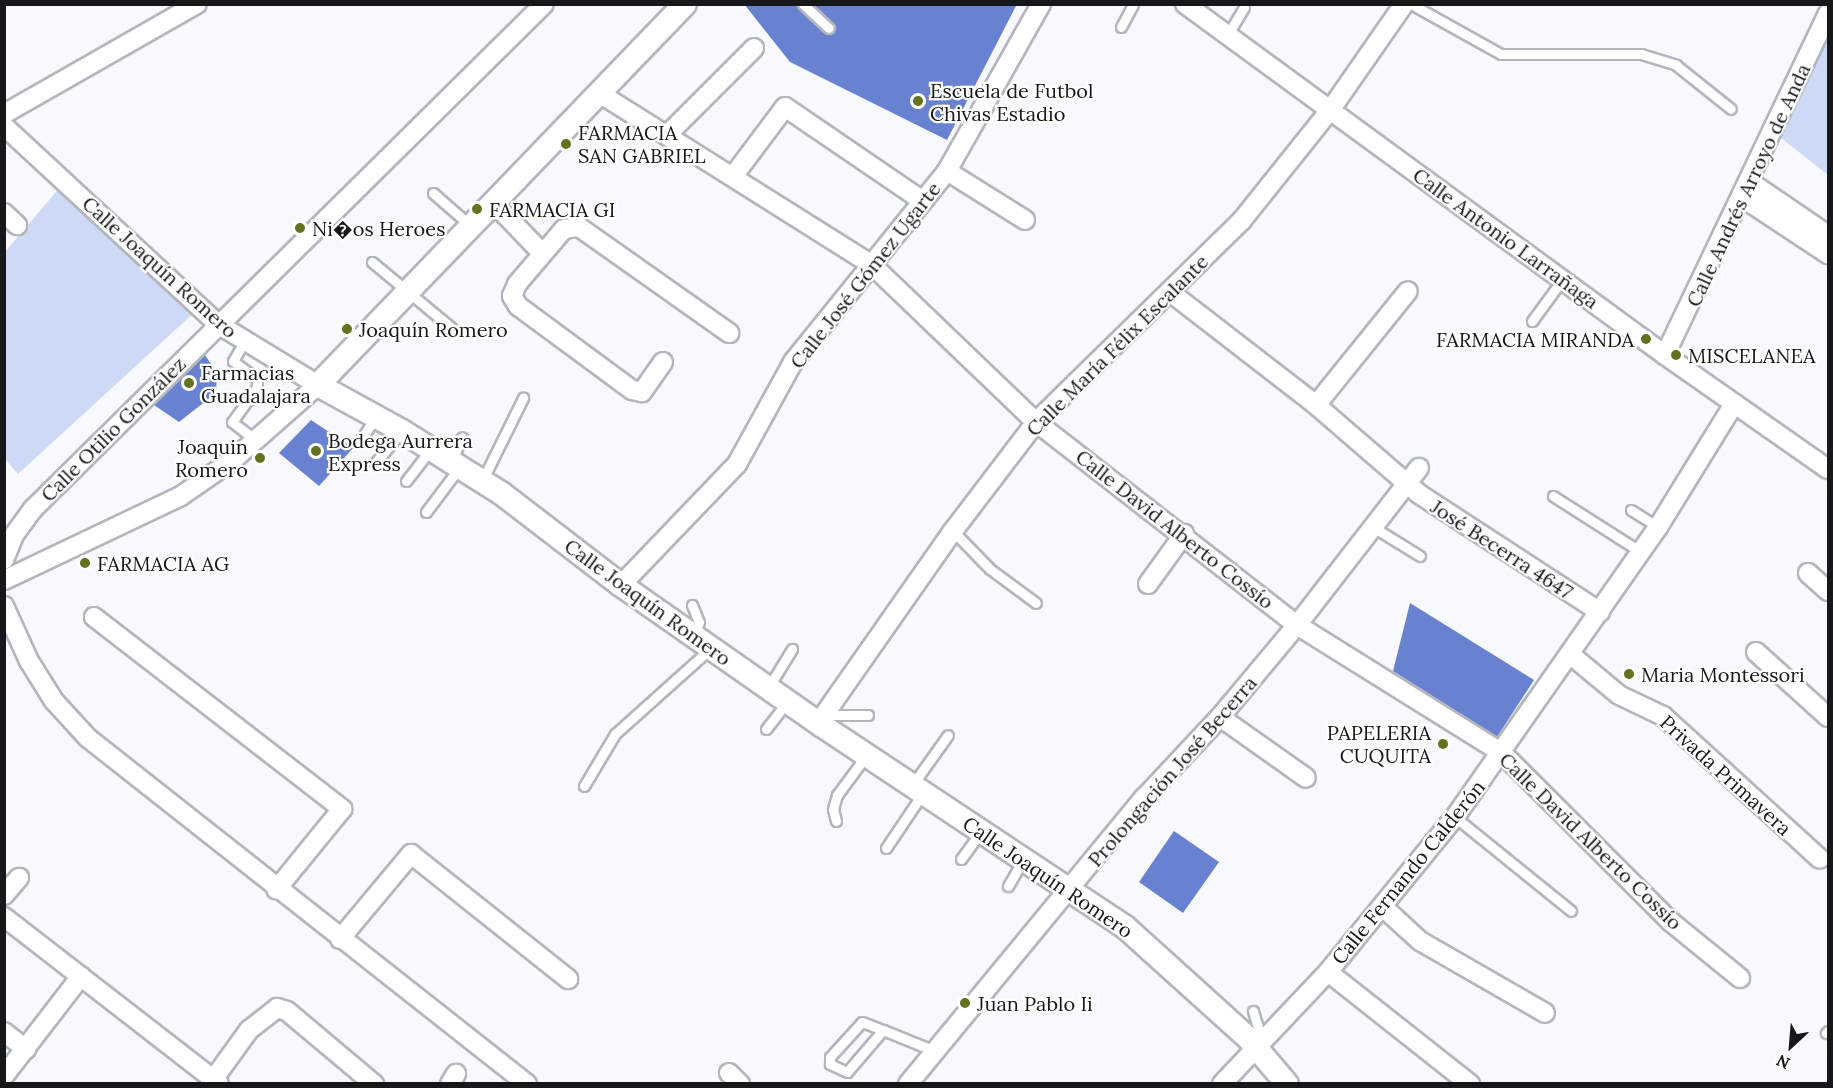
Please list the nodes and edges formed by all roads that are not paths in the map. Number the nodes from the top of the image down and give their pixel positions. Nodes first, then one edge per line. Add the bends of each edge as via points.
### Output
1 (197, 4) edge
2 (544, 4) edge
3 (685, 4) edge
4 (803, 4) edge
5 (1041, 4) edge
6 (1133, 4) edge
7 (1185, 4) edge
8 (1404, 4) edge
9 (1411, 4) edge
10 (1244, 7) dead end
11 (1828, 14) edge
12 (1121, 27) dead end
13 (829, 28) dead end
14 (1228, 34) junction
15 (754, 48) dead end
16 (599, 93) junction
17 (1331, 109) junction
18 (1731, 109) dead end
19 (4, 114) edge
20 (4, 126) edge
21 (667, 135) junction
22 (947, 171) junction
23 (734, 175) junction
24 (1746, 190) junction
25 (434, 193) dead end
26 (923, 201) junction
27 (494, 203) junction
28 (1024, 220) dead end
29 (471, 226) junction
30 (1828, 236) edge
31 (542, 253) junction
32 (1828, 254) edge
33 (372, 262) dead end
34 (872, 265) junction
35 (1562, 280) junction
36 (1408, 291) dead end
37 (1170, 292) junction
38 (407, 293) junction
39 (1533, 321) dead end
40 (218, 324) junction
41 (453, 329) dead end
42 (729, 333) dead end
43 (244, 342) junction
44 (1665, 355) junction
45 (663, 362) dead end
46 (318, 385) junction
47 (524, 398) dead end
48 (1734, 404) junction
49 (1316, 405) junction
50 (376, 416) junction
51 (1036, 422) junction
52 (402, 431) junction
53 (462, 437) dead end
54 (256, 440) junction
55 (360, 441) dead end
56 (431, 448) junction
57 (375, 463) dead end
58 (455, 464) junction
59 (1828, 469) edge
60 (1414, 475) junction
61 (406, 481) dead end
62 (482, 481) junction
63 (1553, 496) dead end
64 (1631, 510) dead end
65 (426, 512) dead end
66 (1658, 526) junction
67 (1373, 527) junction
68 (953, 531) junction
69 (1184, 534) junction
70 (1641, 552) junction
71 (1420, 556) dead end
72 (4, 560) edge
73 (1808, 573) dead end
74 (4, 580) edge
75 (1148, 584) dead end
76 (621, 585) junction
77 (1828, 591) edge
78 (1036, 603) dead end
79 (692, 605) dead end
80 (6, 611) edge
81 (1600, 612) junction
82 (94, 617) dead end
83 (1298, 625) junction
84 (703, 642) junction
85 (792, 649) dead end
86 (1756, 652) dead end
87 (1571, 655) junction
88 (768, 688) junction
89 (788, 701) junction
90 (868, 715) dead end
91 (1220, 717) junction
92 (1828, 717) edge
93 (823, 720) junction
94 (766, 729) dead end
95 (948, 735) dead end
96 (1502, 753) junction
97 (867, 755) junction
98 (1306, 778) dead end
99 (584, 786) dead end
100 (918, 789) junction
101 (1455, 817) junction
102 (836, 821) dead end
103 (981, 831) junction
104 (886, 848) dead end
105 (961, 859) dead end
106 (1024, 859) junction
107 (1820, 859) dead end
108 (19, 878) dead end
109 (1008, 886) dead end
110 (1070, 888) junction
111 (276, 890) junction
112 (4, 896) edge
113 (1384, 908) junction
114 (1570, 911) dead end
115 (4, 917) edge
116 (340, 939) junction
117 (1328, 972) junction
118 (81, 976) junction
119 (1740, 978) dead end
120 (568, 979) dead end
121 (1253, 1011) dead end
122 (1545, 1013) dead end
123 (883, 1030) junction
124 (4, 1032) edge
125 (1260, 1044) junction
126 (26, 1048) junction
127 (935, 1051) junction
128 (4, 1076) edge
129 (214, 1082) edge
130 (374, 1083) edge
131 (527, 1083) edge
132 (908, 1083) edge
133 (1222, 1083) edge
134 (1287, 1083) edge
135 (1470, 1083) edge

1 - 19 street
2 - 40 street, Calle Otilio González
3 - 16 street
4 - 13 lane
5 - 22 street, Calle José Gómez Ugarte
6 - 12 lane
7 - 14 street, Calle Antonio Larrañaga
8 - 17 street, Calle María Félix Escalante
9 - 18 lane via 1502,54 1641,54 1676,65
10 - 14 lane
11 - 24 street, Calle Andrés Arroyo de Anda
14 - 17 street, Calle Antonio Larrañaga
15 - 21 street
16 - 21 street, Calle David Alberto Cossío
16 - 27 street
17 - 35 street, Calle Antonio Larrañaga
17 - 37 street, Calle María Félix Escalante via 1242,220
20 - 40 street, Calle Joaquín Romero
21 - 23 street, Calle David Alberto Cossío
22 - 26 street, Calle José Gómez Ugarte
22 - 28 street
23 - 26 street via 784,107
23 - 34 street, Calle David Alberto Cossío
24 - 30 street
24 - 32 street
24 - 44 street, Calle Andrés Arroyo de Anda
25 - 29 lane
26 - 34 street, Calle José Gómez Ugarte
27 - 29 street
27 - 31 street
29 - 38 street
31 - 42 street via 564,229 579,226
31 - 45 street via 517,284 512,296 518,306 632,390 642,392
33 - 38 lane
34 - 51 street, Calle David Alberto Cossío
34 - 76 street, Calle José Gómez Ugarte via 793,362 737,464
35 - 39 lane
35 - 44 street, Calle Antonio Larrañaga
36 - 49 street
37 - 49 street, José Becerra 4647
37 - 51 street, Calle María Félix Escalante
38 - 41 lane
38 - 46 street
40 - 43 street, Calle Joaquín Romero
40 - 72 street, Calle Otilio González via 33,509
43 - 46 street, Calle Joaquín Romero
43 - 54 lane via 233,361 257,379 257,387 232,422
44 - 48 street, Calle Antonio Larrañaga
46 - 50 street, Calle Joaquín Romero
46 - 54 street
47 - 62 lane
48 - 59 street, Calle Antonio Larrañaga
48 - 66 street, Calle Fernando Calderón
49 - 60 street, José Becerra 4647
50 - 52 street, Calle Joaquín Romero
50 - 55 lane
51 - 68 street, Calle María Félix Escalante
51 - 69 street, Calle David Alberto Cossío
52 - 56 street, Calle Joaquín Romero
52 - 57 lane
53 - 58 lane
54 - 74 street via 181,496
56 - 58 street, Calle Joaquín Romero
56 - 61 lane
58 - 62 street, Calle Joaquín Romero
58 - 65 lane
60 - 67 street, Prolongación José Becerra
60 - 81 street, José Becerra 4647 via 1419,494
62 - 76 street, Calle Joaquín Romero
63 - 70 lane
64 - 66 lane
66 - 70 street, Calle Fernando Calderón
67 - 71 lane
67 - 83 street, Prolongación José Becerra
68 - 78 lane via 990,569
68 - 93 street, Calle María Félix Escalante
69 - 75 street
69 - 83 street, Calle David Alberto Cossío
70 - 81 street, Calle Fernando Calderón
73 - 77 street
76 - 84 street, Calle Joaquín Romero
79 - 84 lane
80 - 111 street via 29,661 54,701 88,738
81 - 87 street, Calle Fernando Calderón
82 - 111 street via 342,809
83 - 91 street, Prolongación José Becerra
83 - 96 street, Calle David Alberto Cossío
84 - 88 street, Calle Joaquín Romero
84 - 99 lane via 615,734
85 - 88 lane
86 - 92 street
87 - 96 street, Calle Fernando Calderón
87 - 107 street, Privada Primavera via 1619,695 1663,717
88 - 89 street, Calle Joaquín Romero
89 - 93 street, Calle Joaquín Romero
89 - 94 lane
90 - 93 lane
91 - 98 street
91 - 110 street, Prolongación José Becerra via 1144,798
93 - 97 street, Calle Joaquín Romero
95 - 100 lane
96 - 101 street, Calle Fernando Calderón
96 - 119 street, Calle David Alberto Cossío via 1671,922
97 - 100 street, Calle Joaquín Romero
97 - 102 lane via 833,804
100 - 103 street, Calle Joaquín Romero
100 - 104 lane
101 - 113 street, Calle Fernando Calderón
101 - 114 lane
103 - 105 lane
103 - 106 street, Calle Joaquín Romero
106 - 109 lane
106 - 110 street, Calle Joaquín Romero
108 - 112 street
110 - 125 street, Calle Joaquín Romero via 1124,926
110 - 127 street, Prolongación José Becerra
111 - 116 street
113 - 117 street, Calle Fernando Calderón
113 - 122 street via 1420,941
115 - 118 street
116 - 120 street via 411,854
116 - 131 street
117 - 125 street, Calle Fernando Calderón
117 - 135 street
118 - 126 street
118 - 129 street
121 - 125 lane
123 - 123 lane via 846,1072 830,1064 830,1057 857,1023
123 - 127 lane
124 - 126 street
125 - 133 street, Calle Fernando Calderón
125 - 134 street, Calle Joaquín Romero
126 - 128 street
127 - 132 street, Prolongación José Becerra
129 - 130 street via 249,1030 277,1008 287,1011

